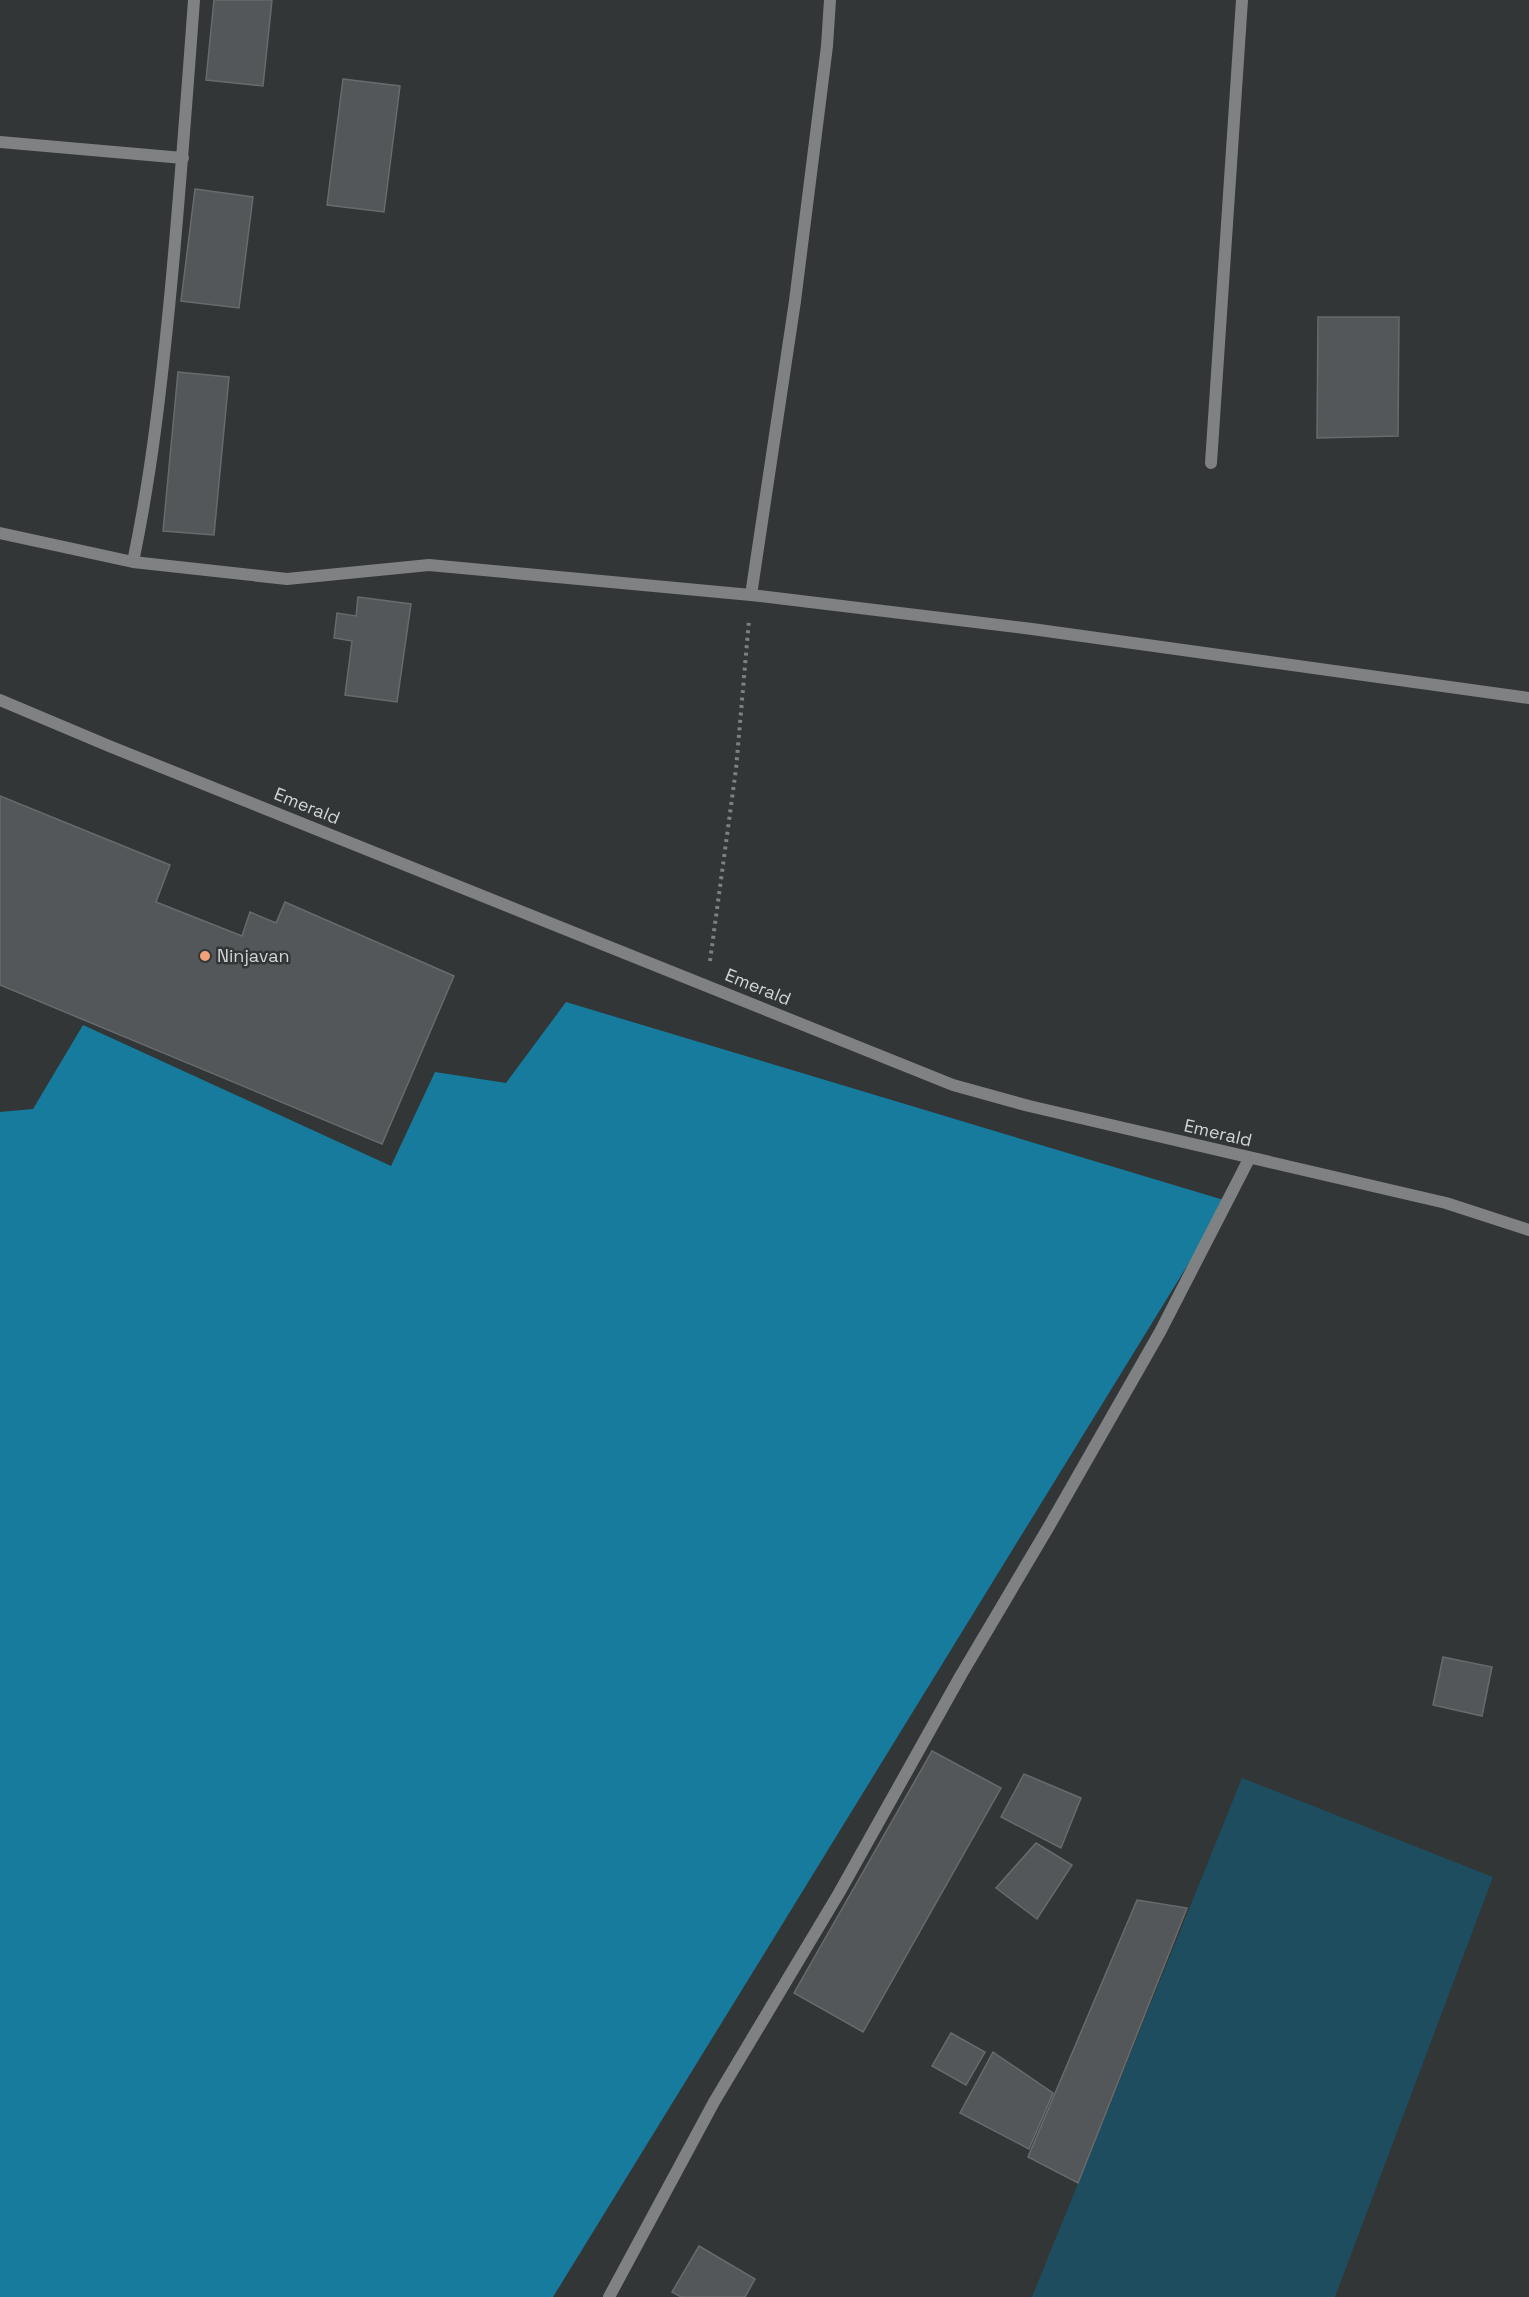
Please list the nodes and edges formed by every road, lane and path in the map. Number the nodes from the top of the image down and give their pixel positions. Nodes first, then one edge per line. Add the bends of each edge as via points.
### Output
1 (194, 0) edge
2 (830, 0) edge
3 (1242, 0) edge
4 (0, 142) edge
5 (183, 159) junction
6 (1211, 463) dead end
7 (0, 533) edge
8 (133, 562) junction
9 (751, 595) junction
10 (1529, 698) edge
11 (0, 700) edge
12 (707, 986) junction
13 (1249, 1159) junction
14 (1529, 1230) edge
15 (609, 2297) edge

1 - 5 street
2 - 9 street via 828,46 795,301
3 - 6 street
4 - 5 street
5 - 8 street via 160,403 148,494
7 - 8 street
8 - 9 street via 287,579 429,565
9 - 10 street via 1032,629
9 - 12 path via 736,769
11 - 12 street, Emerald
12 - 13 street, Emerald via 953,1085
13 - 14 street, Emerald via 1446,1203
13 - 15 street via 1160,1332 839,1893 714,2102

